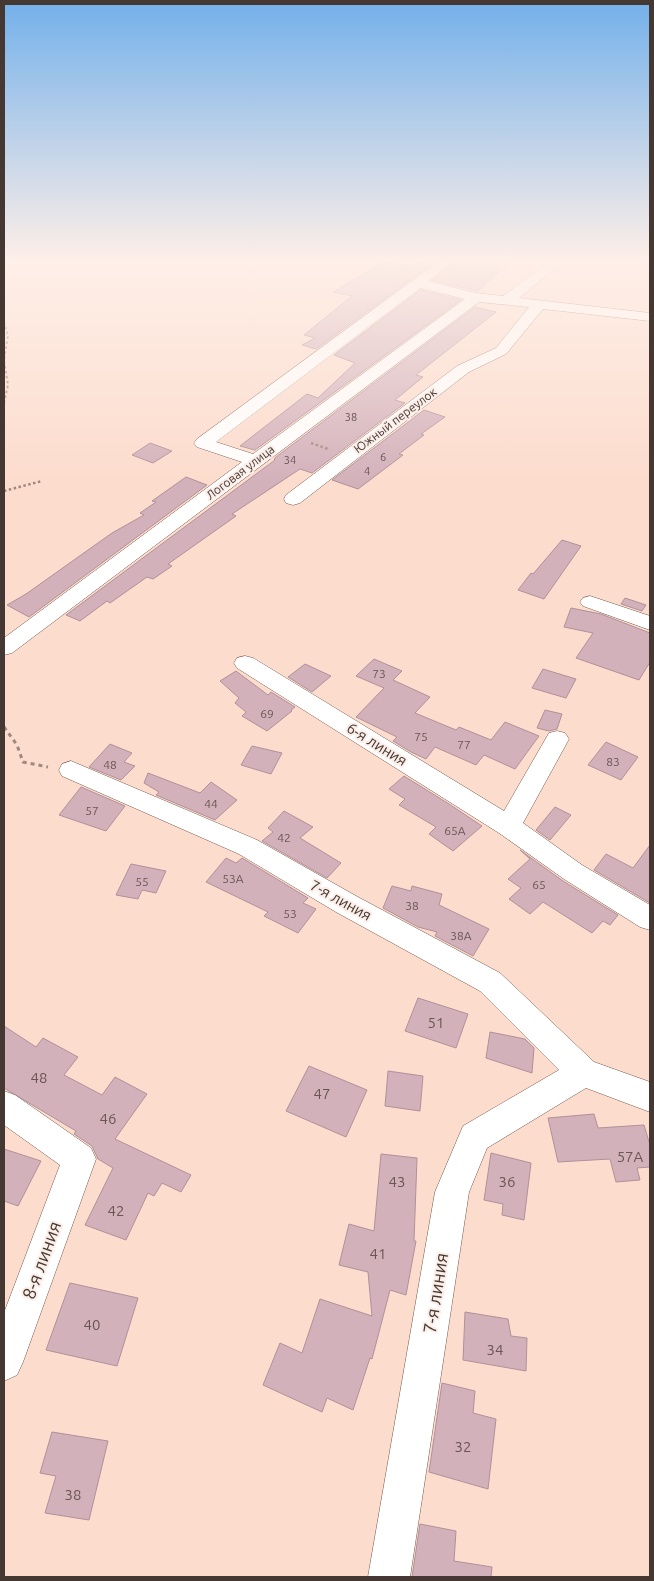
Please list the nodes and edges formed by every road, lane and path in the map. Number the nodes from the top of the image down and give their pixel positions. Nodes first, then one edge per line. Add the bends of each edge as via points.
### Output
1 (8, 335) edge
2 (348, 335) edge
3 (425, 335) edge
4 (514, 335) edge
5 (4, 403) edge
6 (288, 436) junction
7 (350, 456) junction
8 (255, 461) junction
9 (42, 482) dead end
10 (4, 491) edge
11 (293, 499) dead end
12 (590, 602) dead end
13 (650, 623) edge
14 (4, 648) edge
15 (245, 663) dead end
16 (4, 727) edge
17 (557, 739) dead end
18 (71, 770) joint
19 (508, 826) junction
20 (650, 919) edge
21 (583, 1073) junction
22 (650, 1097) edge
23 (4, 1106) edge
24 (4, 1362) edge
25 (389, 1577) edge

1 - 5 path via 4,360 8,385
2 - 8 street via 203,443
3 - 6 street, Логовая улица
4 - 7 street, Южный переулок via 502,350 463,369
6 - 7 path
6 - 8 street, Логовая улица
7 - 11 street, Южный переулок
8 - 14 street, Логовая улица
9 - 10 path
12 - 13 street
15 - 19 street, 6-я линия
16 - 18 path via 17,745 23,762
17 - 19 street
18 - 21 street, 7-я линия via 248,847 490,982
19 - 20 street, 6-я линия via 573,872
21 - 22 street, 7-я линия
21 - 25 street, 7-я линия via 475,1137 452,1192
23 - 24 street, 8-я линия via 79,1159

